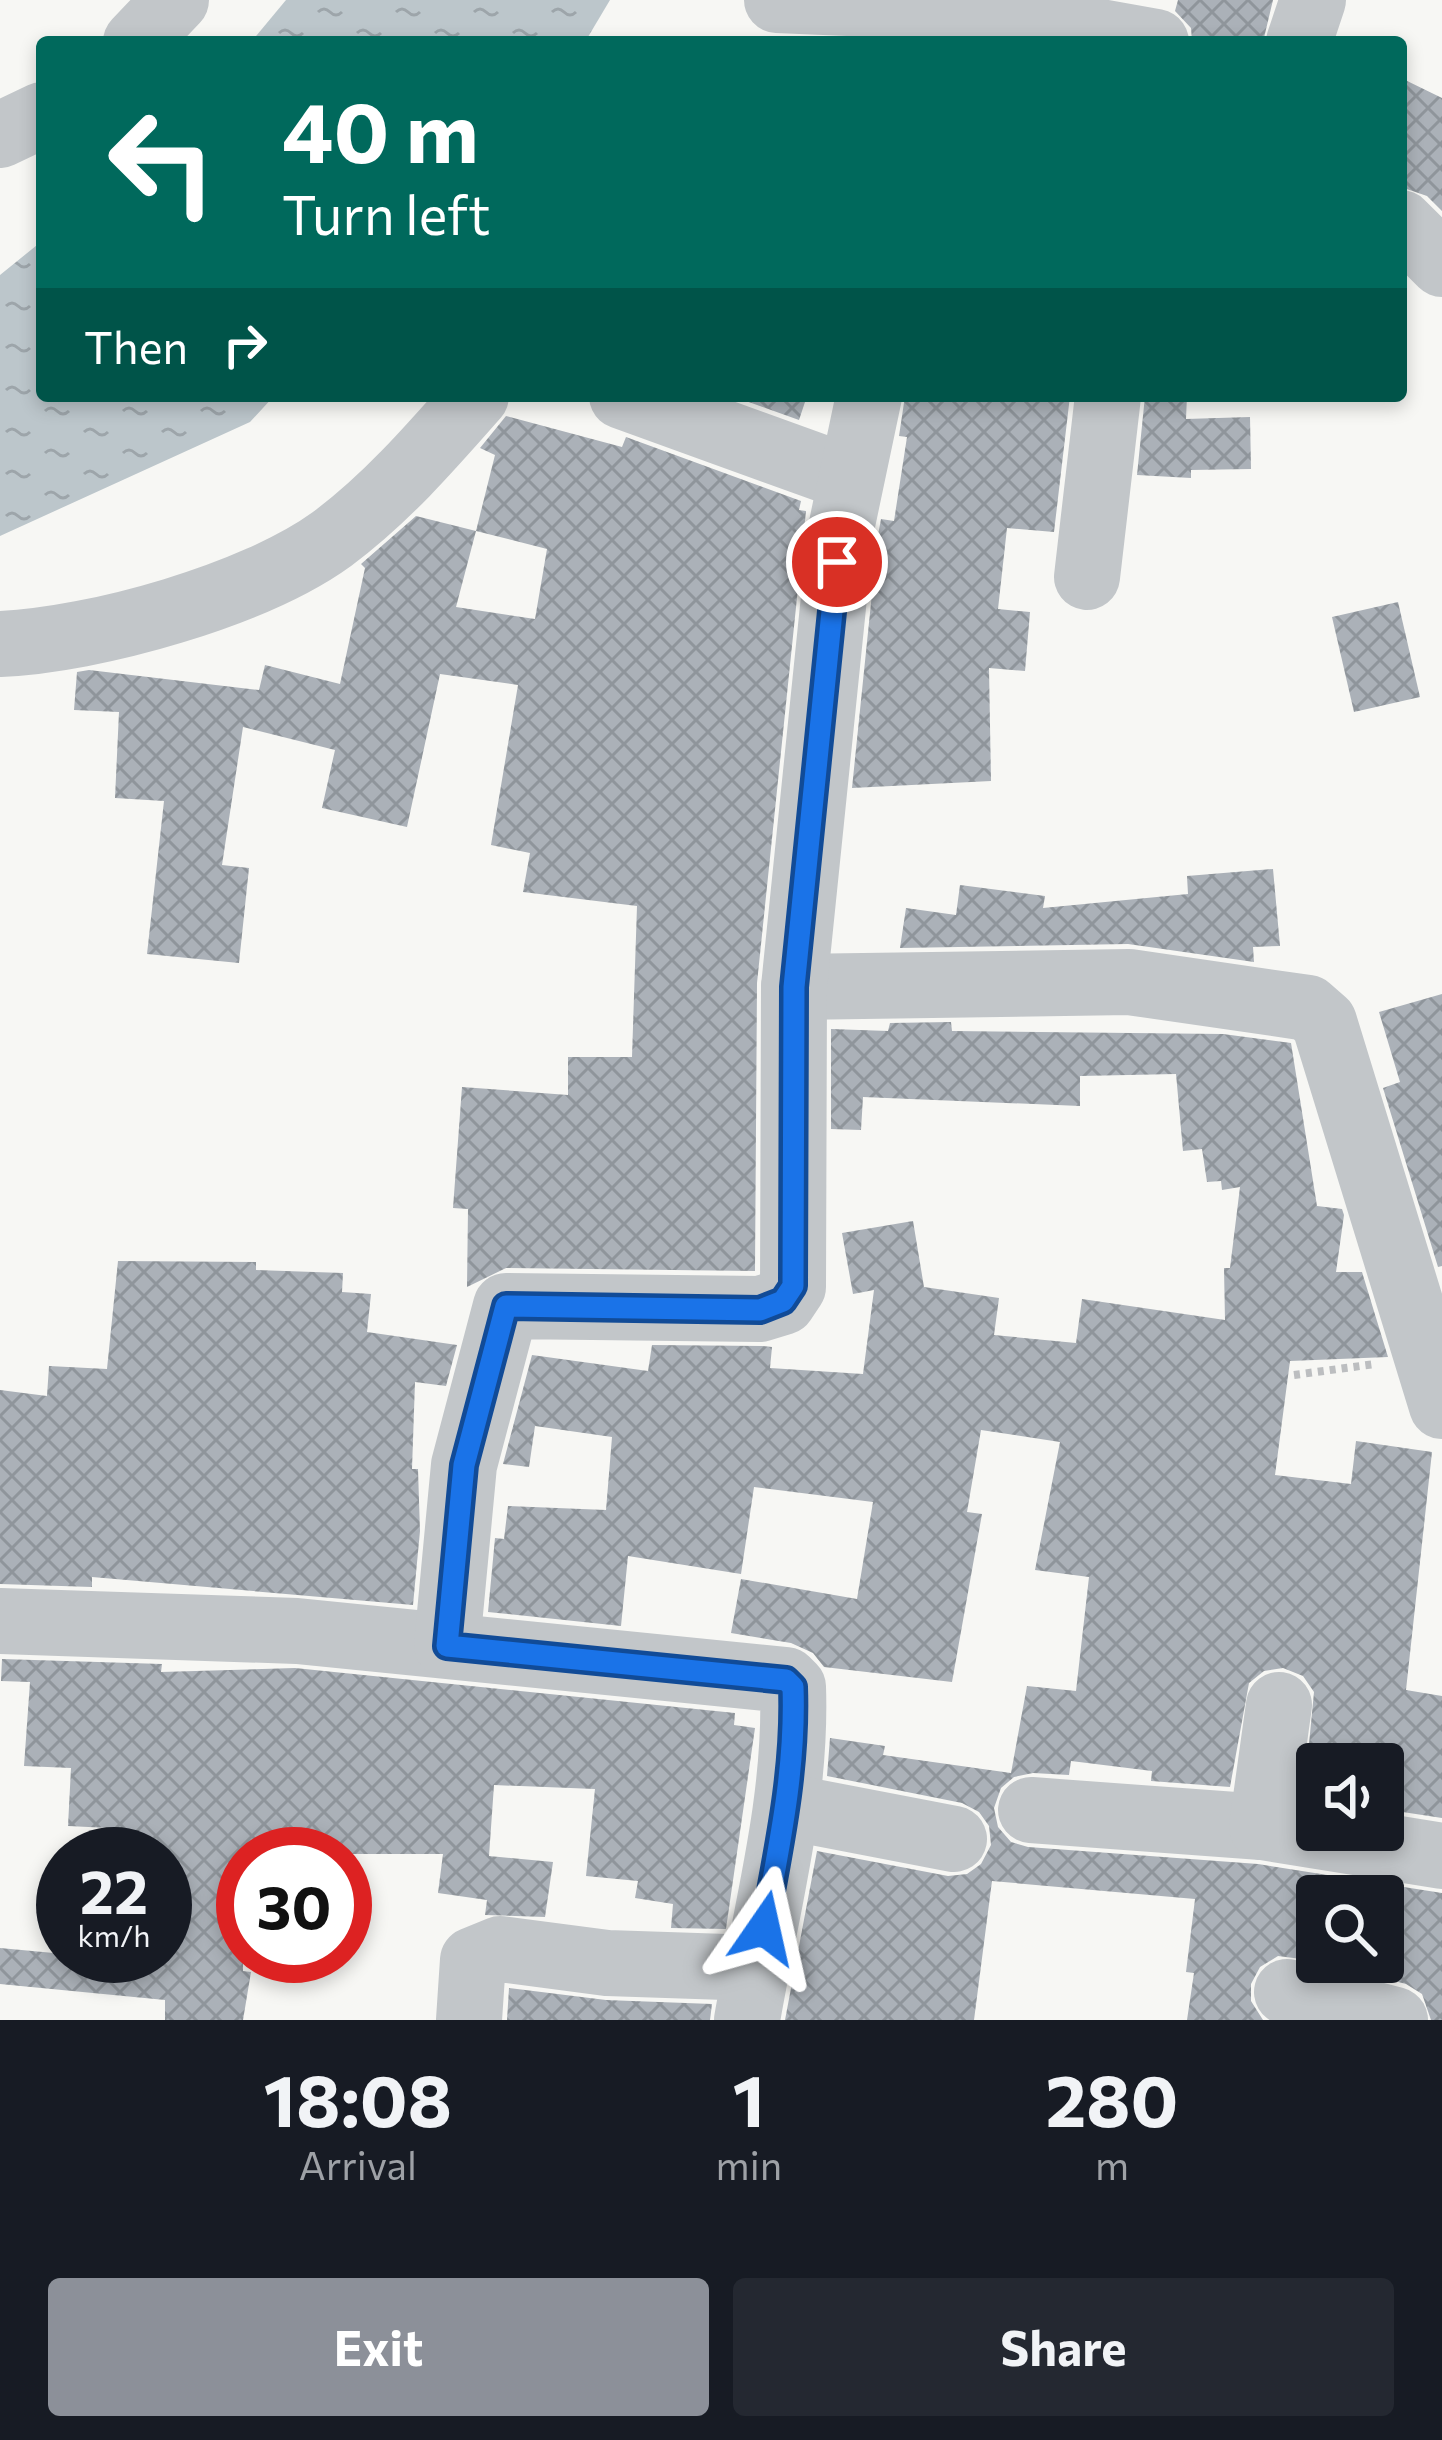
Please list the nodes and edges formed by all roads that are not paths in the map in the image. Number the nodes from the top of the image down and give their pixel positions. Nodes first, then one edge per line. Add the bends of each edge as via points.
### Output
1 (176, 0) edge
2 (775, 0) edge
3 (1312, 0) edge
4 (142, 36) edge
5 (750, 36) edge
6 (1122, 36) edge
7 (1301, 36) edge
8 (36, 118) edge
9 (0, 134) edge
10 (1407, 229) edge
11 (1442, 264) edge
12 (470, 402) edge
13 (639, 402) edge
14 (868, 402) edge
15 (1107, 402) edge
16 (849, 478) junction
17 (1087, 577) dead end
18 (0, 644) edge
19 (794, 987) junction
20 (1442, 1406) edge
21 (0, 1622) edge
22 (447, 1646) junction
23 (1279, 1706) dead end
24 (788, 1807) junction
25 (1030, 1810) dead end
26 (1262, 1827) junction
27 (955, 1839) dead end
28 (1442, 1856) edge
29 (1286, 1992) dead end
30 (751, 1994) edge
31 (469, 2020) edge
32 (1395, 2020) edge

1 - 4 street
2 - 5 street
2 - 6 street via 966,8
3 - 7 street
8 - 9 street
10 - 11 street
12 - 18 street via 392,487 292,563 153,617
13 - 16 street
14 - 16 street
15 - 17 street
16 - 19 street
19 - 20 street via 1129,982 1308,1008 1324,1022
19 - 22 street via 789,1295 760,1310 506,1306 464,1465
21 - 22 street via 297,1631
22 - 24 street via 786,1680 794,1724
23 - 26 street
24 - 27 street
24 - 30 street
25 - 26 street
26 - 28 street
29 - 32 street
30 - 31 street via 500,1948 473,1960

